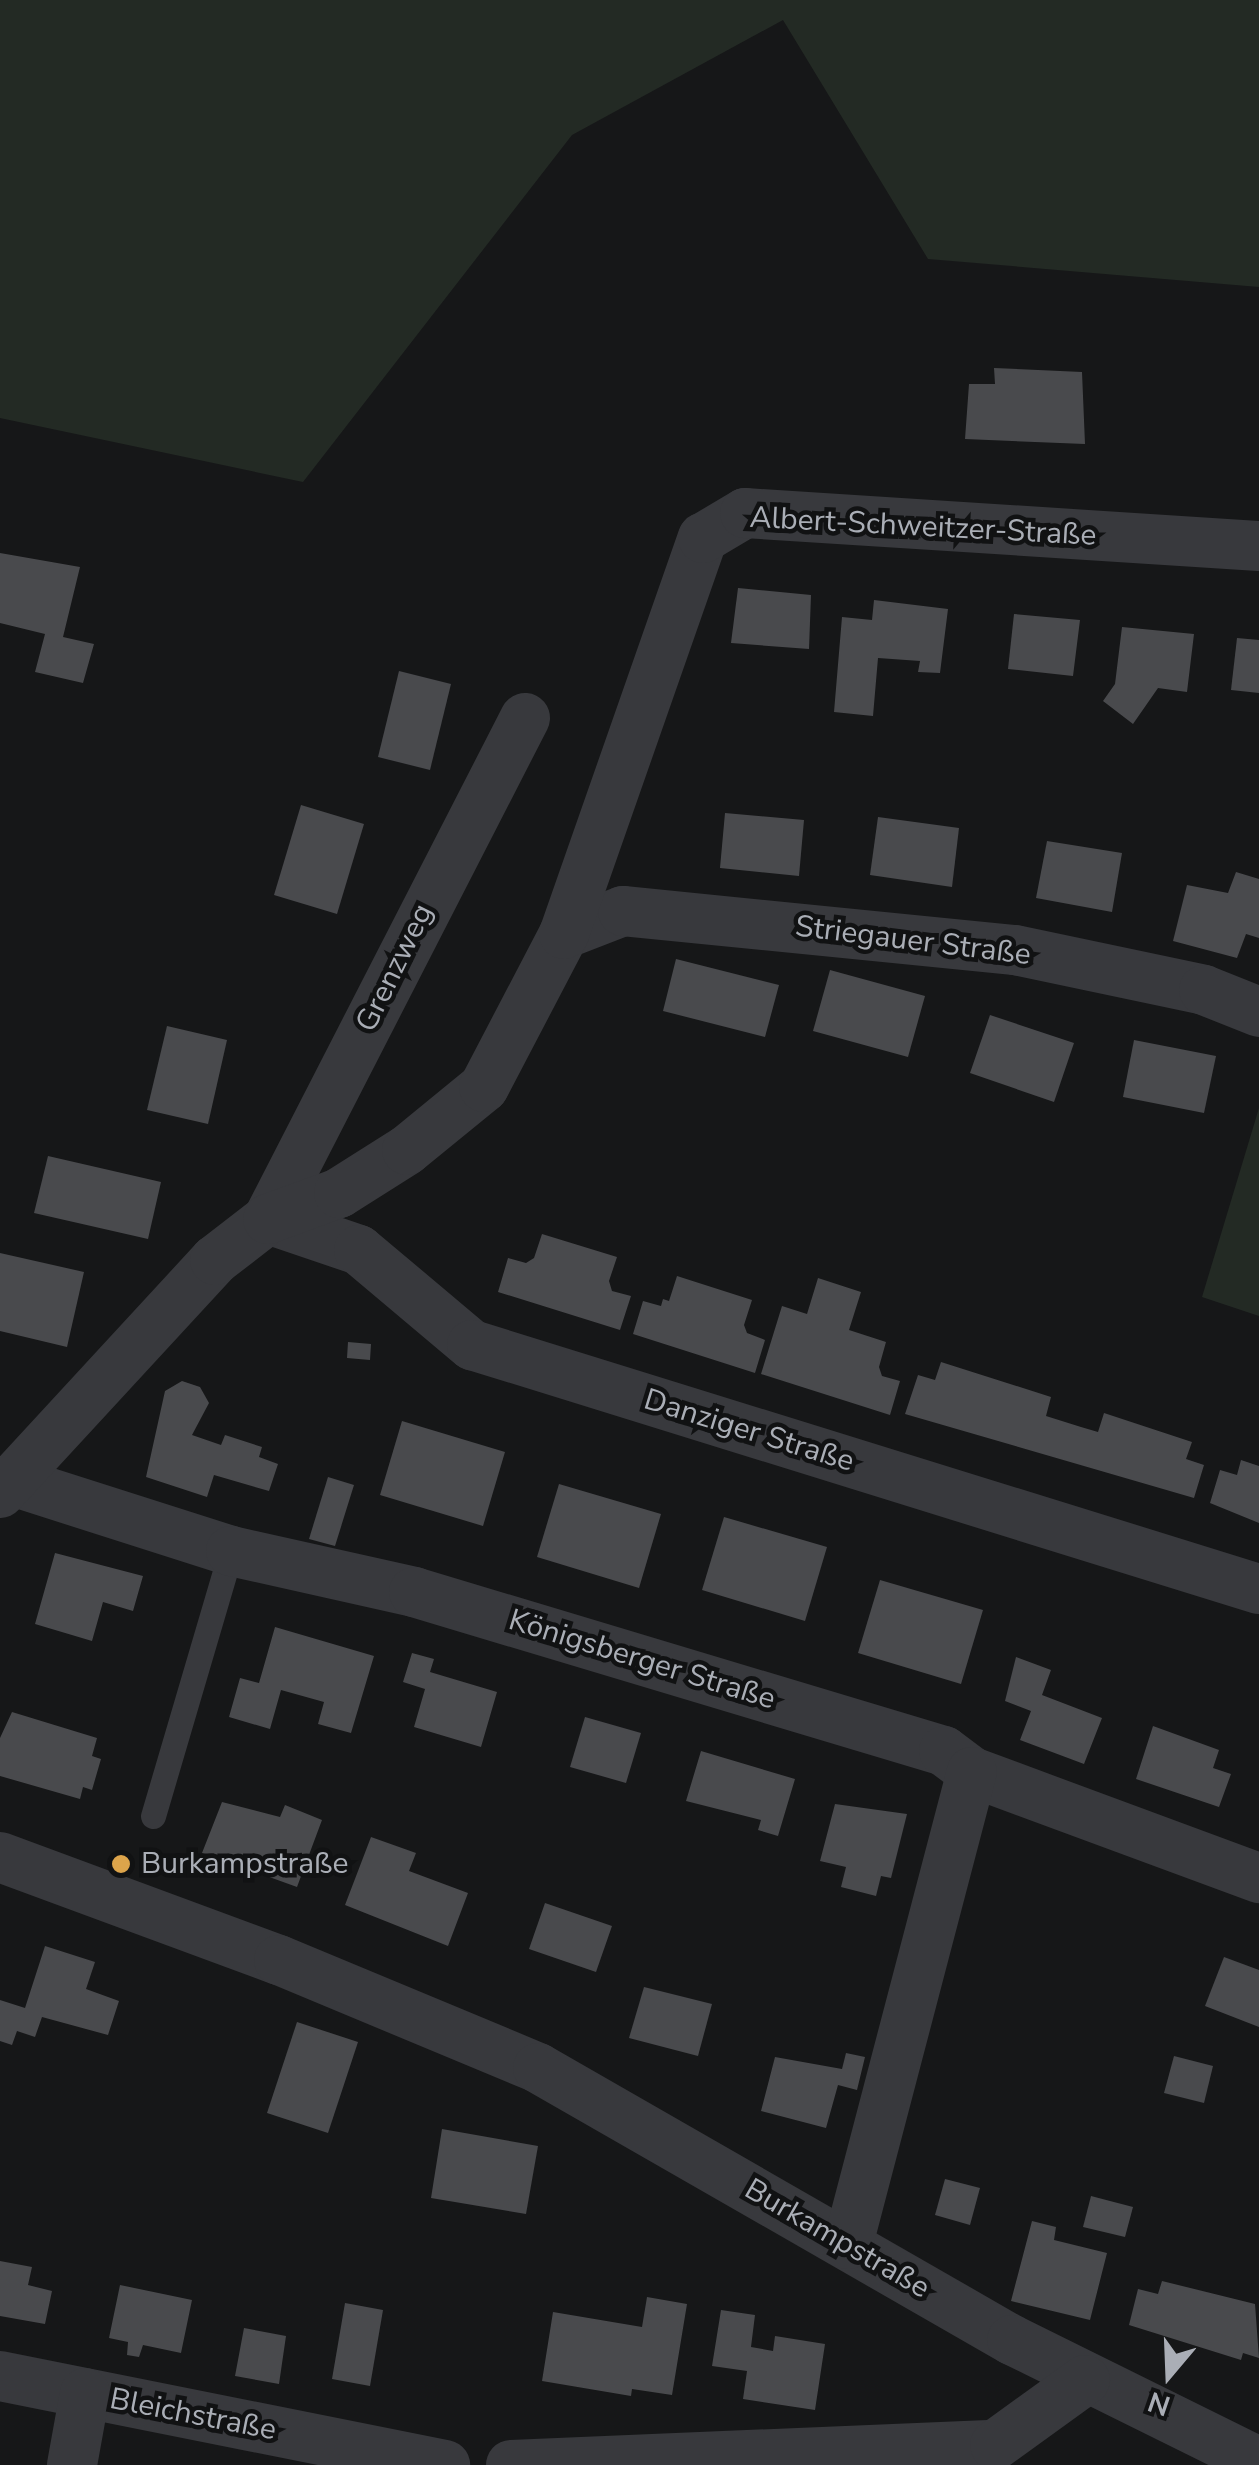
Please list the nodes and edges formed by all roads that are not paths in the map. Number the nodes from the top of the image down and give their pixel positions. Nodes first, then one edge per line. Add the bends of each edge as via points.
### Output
1 (1259, 546) edge
2 (525, 718) dead end
3 (588, 869) joint
4 (564, 934) junction
5 (1259, 1012) edge
6 (268, 1219) junction
7 (6, 1487) edge
8 (231, 1551) junction
9 (1259, 1590) edge
10 (972, 1772) junction
11 (153, 1816) dead end
12 (0, 1857) edge
13 (1259, 1878) edge
14 (848, 2244) junction
15 (0, 2376) edge
16 (1085, 2380) junction
17 (85, 2393) junction
18 (1259, 2462) edge
19 (72, 2465) edge
20 (445, 2465) edge
21 (511, 2465) edge

1 - 3 street, Albert-Schweitzer-Straße via 745,512 703,538
2 - 6 street, Grenzweg
3 - 4 street, Grenzweg
4 - 5 street, Striegauer Straße via 623,911 1015,950 1204,990
4 - 6 street, Grenzweg via 484,1086 407,1150 339,1193
6 - 7 street, Grenzweg via 216,1260
6 - 9 street, Danziger Straße via 359,1250 472,1344
7 - 8 street, Königsberger Straße
8 - 10 street, Königsberger Straße via 414,1592 944,1750
8 - 11 lane
10 - 13 street, Königsberger Straße
10 - 14 street
12 - 14 street, Burkampstraße via 279,1960 538,2068
14 - 16 street, Burkampstraße
15 - 17 street, Bleichstraße
16 - 18 street, Burkampstraße
16 - 21 street via 995,2445
17 - 19 street
17 - 20 street, Bleichstraße

